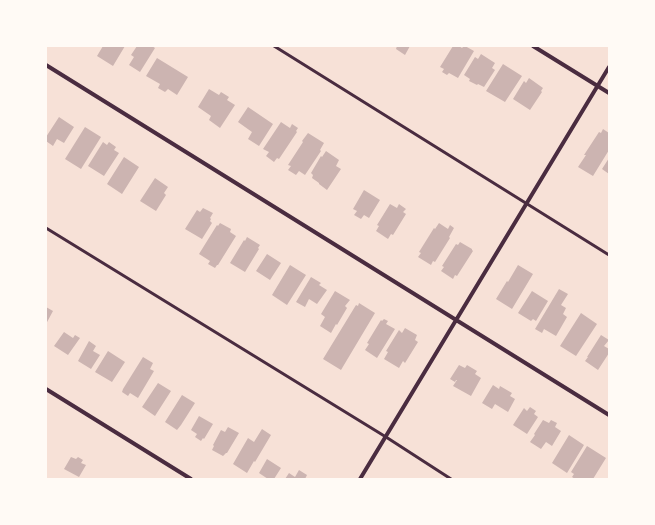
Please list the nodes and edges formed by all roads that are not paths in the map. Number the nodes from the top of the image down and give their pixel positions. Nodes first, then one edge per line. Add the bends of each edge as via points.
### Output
1 (274, 46) edge
2 (533, 46) edge
3 (46, 65) edge
4 (609, 67) edge
5 (597, 86) junction
6 (609, 93) edge
7 (526, 204) junction
8 (46, 228) edge
9 (609, 255) edge
10 (456, 321) junction
11 (46, 389) edge
12 (609, 415) edge
13 (386, 437) junction
14 (191, 479) edge
15 (360, 479) edge
16 (452, 479) edge

1 - 7 lane
2 - 5 street
3 - 10 street
4 - 5 street
5 - 6 street
5 - 7 street
7 - 9 lane
7 - 10 street
8 - 13 lane
10 - 12 street
10 - 13 street
11 - 14 street
13 - 15 street
13 - 16 lane

